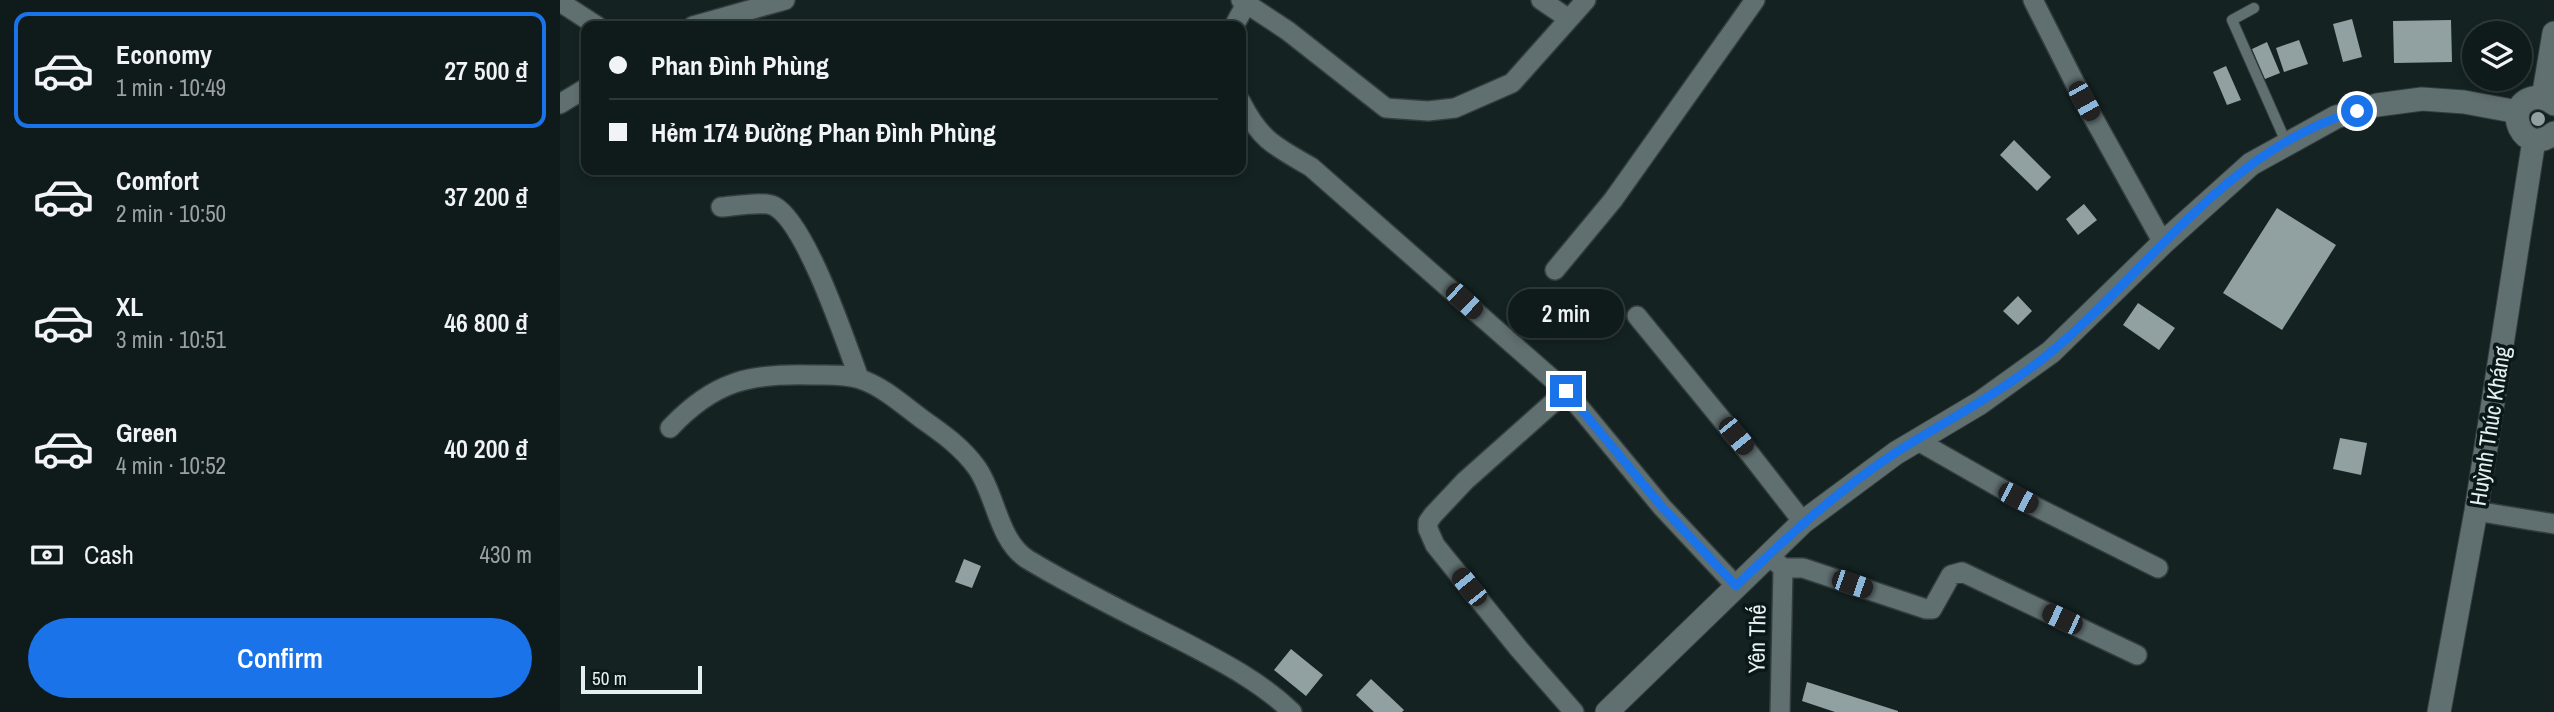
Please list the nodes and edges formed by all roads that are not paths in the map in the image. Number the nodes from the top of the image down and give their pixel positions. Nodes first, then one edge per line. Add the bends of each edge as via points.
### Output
1 (785, 0) edge
2 (1541, 0) edge
3 (1586, 0) edge
4 (1755, 0) edge
5 (2033, 0) edge
6 (1244, 1) edge
7 (560, 2) edge
8 (2253, 8) dead end
9 (1569, 19) junction
10 (589, 21) edge
11 (711, 21) edge
12 (1236, 21) edge
13 (2554, 33) edge
14 (581, 91) edge
15 (2549, 101) edge
16 (560, 104) edge
17 (1246, 111) edge
18 (2518, 112) junction
19 (2544, 136) edge
20 (2286, 142) junction
21 (721, 207) dead end
22 (2163, 243) junction
23 (1555, 270) dead end
24 (1637, 316) dead end
25 (859, 378) junction
26 (1566, 391) junction
27 (670, 428) dead end
28 (1917, 441) junction
29 (2476, 511) junction
30 (1802, 522) junction
31 (2554, 524) edge
32 (1776, 562) junction
33 (2158, 568) dead end
34 (1736, 586) junction
35 (2137, 655) dead end
36 (1292, 712) edge
37 (1574, 712) edge
38 (1608, 712) edge
39 (1780, 712) edge
40 (2439, 712) edge

1 - 11 street
2 - 9 street
3 - 9 street
4 - 23 street via 1613,200
5 - 22 street
6 - 9 street via 1386,107 1428,111 1455,107 1512,83
6 - 12 street
7 - 10 street
8 - 20 lane via 2232,20
13 - 15 street
14 - 16 street
15 - 18 street via 2529,99
17 - 26 street via 1272,145 1311,167
18 - 19 street via 2517,124 2525,136
18 - 20 street via 2422,99 2336,117
19 - 29 street, Huỳnh Thúc Kháng
20 - 22 street via 2251,164
21 - 25 street via 771,204 784,212 833,307
22 - 28 street via 2051,352
24 - 30 street
25 - 27 street via 793,374 738,381 703,396
25 - 36 street via 940,431 964,453 984,479 1017,551 1240,671
26 - 34 street via 1662,507
26 - 37 street via 1465,481 1433,515 1428,529 1435,545
28 - 30 street
28 - 33 street
29 - 31 street
29 - 40 street, Huỳnh Thúc Kháng
30 - 32 street
32 - 34 street
32 - 35 street via 1926,609 1936,605 1951,575 1962,572
32 - 39 street, Yên Thế
34 - 38 street

